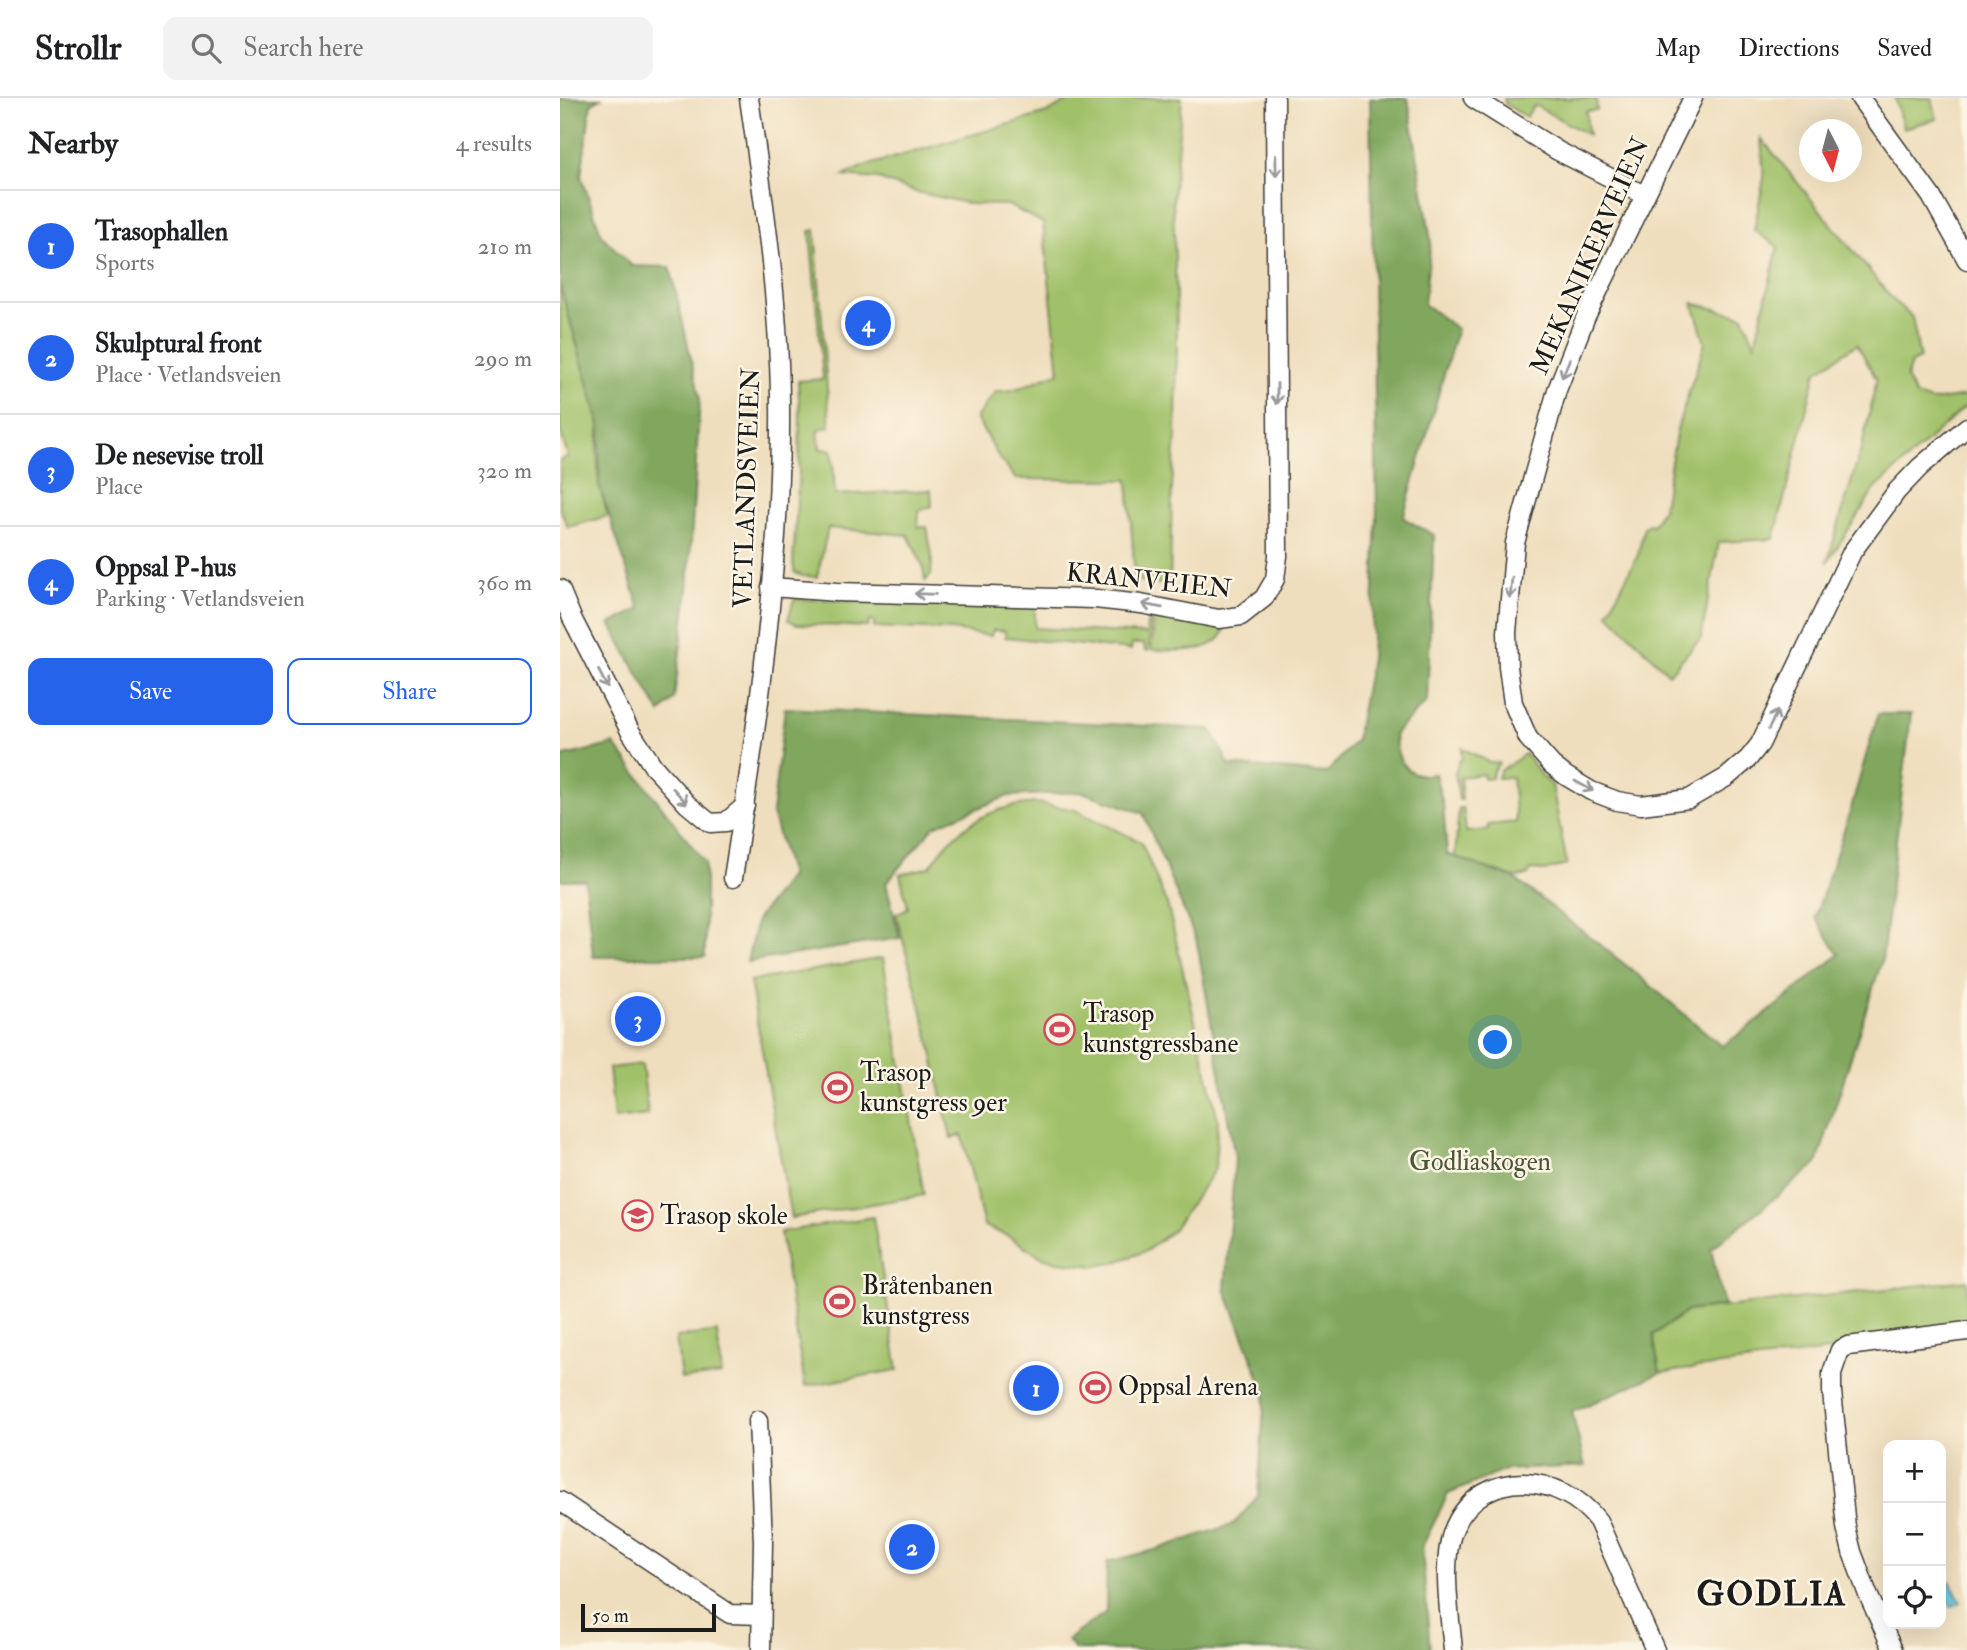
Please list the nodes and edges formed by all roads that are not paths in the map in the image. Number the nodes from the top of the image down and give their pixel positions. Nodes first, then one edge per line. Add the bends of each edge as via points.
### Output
1 (749, 98) edge
2 (1276, 98) edge
3 (1474, 98) edge
4 (1693, 98) edge
5 (1860, 98) edge
6 (1644, 195) junction
7 (1967, 260) edge
8 (1967, 427) edge
9 (771, 587) junction
10 (560, 589) edge
11 (745, 806) junction
12 (733, 878) dead end
13 (1967, 1331) edge
14 (758, 1420) dead end
15 (560, 1501) edge
16 (761, 1615) junction
17 (761, 1650) edge
18 (1453, 1650) edge
19 (1655, 1650) edge
20 (1893, 1650) edge

1 - 9 street, VETLANDSVEIEN via 778,347 778,498
2 -> 9 street, KRANVEIEN via 1278,556 1275,579 1259,603 1241,616 1219,619 1095,599
3 - 6 street via 1558,151
4 - 6 street, MEKANIKERVEIEN
5 - 7 street via 1931,196
6 -> 8 street, MEKANIKERVEIEN via 1586,316 1557,390 1515,542 1507,632 1513,703 1528,738 1566,776 1604,796 1641,805 1689,799 1748,759 1760,744 1852,552 1897,491
9 - 11 street, VETLANDSVEIEN
10 -> 11 street via 630,731 653,766 710,823 726,822
11 - 12 street, VETLANDSVEIEN
13 - 20 street via 1862,1343 1840,1350 1832,1373 1846,1527 1867,1592
14 - 16 street
15 - 16 street via 730,1614
16 - 17 street
18 - 19 street via 1448,1584 1454,1526 1481,1496 1520,1483 1562,1490 1589,1509

